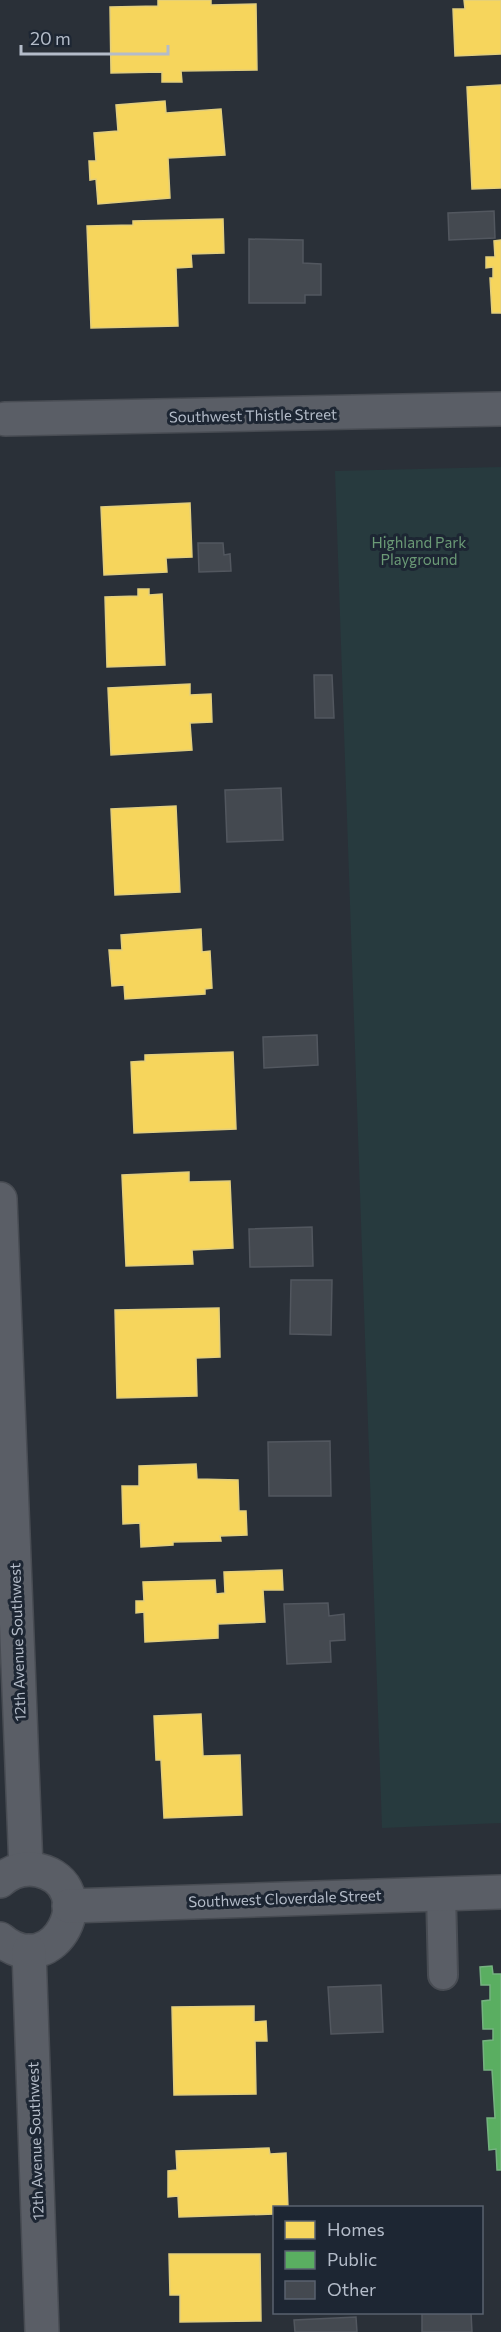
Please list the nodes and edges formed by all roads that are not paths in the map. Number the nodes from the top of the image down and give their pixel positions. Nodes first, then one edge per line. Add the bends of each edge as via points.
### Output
1 (501, 409) edge
2 (2, 418) edge
3 (0, 1199) edge
4 (13, 1875) edge
5 (501, 1892) edge
6 (441, 1894) junction
7 (69, 1906) junction
8 (14, 1945) edge
9 (443, 1975) dead end
10 (42, 2332) edge

1 - 2 street, Southwest Thistle Street
3 - 4 street, 12th Avenue Southwest
4 - 7 street via 45,1872 56,1878 64,1888
5 - 6 street, Southwest Cloverdale Street
6 - 7 street, Southwest Cloverdale Street
6 - 9 lane
7 - 8 street via 67,1926 49,1946
8 - 10 street, 12th Avenue Southwest

